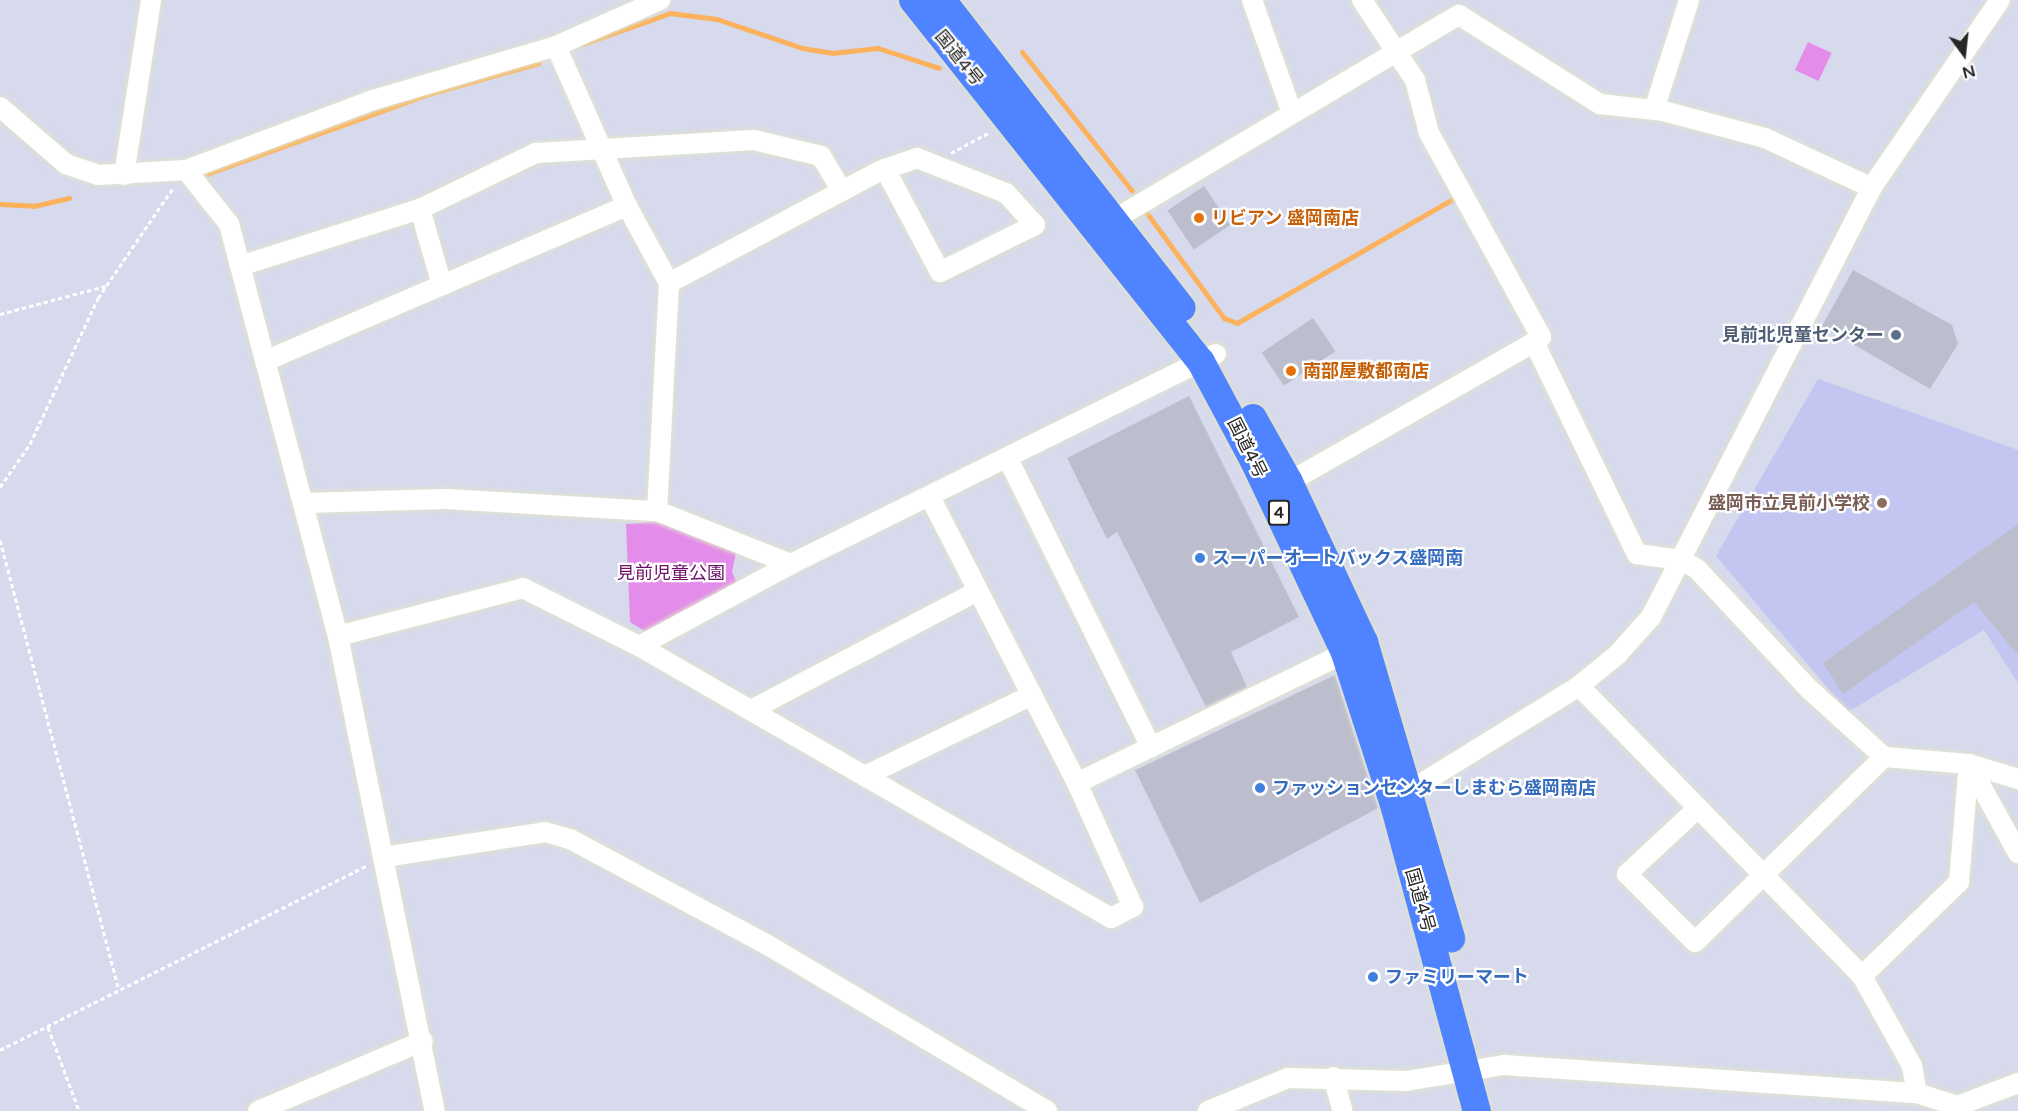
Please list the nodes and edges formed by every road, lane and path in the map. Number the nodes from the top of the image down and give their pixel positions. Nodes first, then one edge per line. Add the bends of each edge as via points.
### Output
1 (151, 0) edge
2 (660, 0) edge
3 (913, 0) edge
4 (942, 0) edge
5 (1252, 0) edge
6 (1362, 0) edge
7 (1689, 0) edge
8 (2000, 0) edge
9 (556, 46) junction
10 (1399, 50) junction
11 (0, 107) edge
12 (1291, 110) junction
13 (1654, 110) junction
14 (1010, 121) junction
15 (601, 149) junction
16 (931, 164) junction
17 (885, 169) junction
18 (186, 170) junction
19 (124, 175) junction
20 (1872, 188) junction
21 (842, 191) junction
22 (627, 206) junction
23 (420, 208) junction
24 (1115, 219) junction
25 (240, 266) junction
26 (669, 283) junction
27 (442, 285) junction
28 (107, 286) junction
29 (0, 314) edge
30 (1533, 342) junction
31 (1209, 358) junction
32 (265, 361) junction
33 (1008, 459) junction
34 (1289, 482) junction
35 (0, 487) edge
36 (931, 499) junction
37 (303, 503) junction
38 (657, 511) junction
39 (0, 540) edge
40 (1681, 560) junction
41 (791, 564) junction
42 (978, 591) junction
43 (338, 636) junction
44 (639, 646) junction
45 (1345, 653) junction
46 (1579, 686) junction
47 (1032, 695) junction
48 (751, 710) junction
49 (1151, 747) junction
50 (1884, 757) junction
51 (1969, 764) junction
52 (865, 776) junction
53 (2018, 779) edge
54 (1077, 783) junction
55 (1402, 796) junction
56 (1698, 808) junction
57 (2018, 853) edge
58 (384, 857) junction
59 (1762, 874) junction
60 (1862, 976) junction
61 (119, 990) junction
62 (48, 1026) junction
63 (423, 1041) junction
64 (0, 1050) edge
65 (1477, 1069) junction
66 (1333, 1077) junction
67 (2018, 1083) edge
68 (1917, 1093) junction
69 (1948, 1108) edge
70 (79, 1111) edge
71 (258, 1111) edge
72 (435, 1111) edge
73 (1047, 1111) edge
74 (1208, 1111) edge
75 (1343, 1111) edge
76 (1477, 1111) edge
77 (1497, 1111) edge

1 - 19 street
2 - 9 street
3 - 14 highway, 国道4号 / 4
4 - 24 highway, 国道4号 / 4
5 - 12 street
6 - 10 street
7 - 13 street
8 - 20 street
9 - 15 street
9 - 18 street via 373,100
10 - 12 street
10 - 13 street via 1459,15 1600,104
10 - 30 street via 1415,80 1429,133 1541,337
11 - 19 street via 66,164 98,175
12 - 24 street
13 - 20 street via 1765,138
14 - 16 path
14 - 31 highway, 国道4号 / 4
15 - 21 street via 754,140 821,156
15 - 22 street
15 - 23 street via 536,153
16 - 17 street via 917,158
16 - 17 street via 1006,193 1035,225 940,272
17 - 21 street
18 - 19 street
18 - 25 street via 229,224
18 - 28 path
20 - 40 street
21 - 26 street
22 - 26 street
22 - 27 street
23 - 25 street
23 - 27 street
24 - 31 highway, 国道4号 / 4
25 - 32 street
26 - 38 street
27 - 32 street
28 - 29 path
28 - 35 path via 30,444
30 - 34 street
30 - 40 street via 1637,554
31 - 33 street
31 - 34 highway, 国道4号 / 4
31 - 45 highway, 国道4号 / 4
32 - 37 street
33 - 36 street
33 - 49 street
34 - 55 highway, 国道4号 / 4 via 1364,642
36 - 41 street
36 - 42 street
37 - 38 street via 446,499
37 - 43 street
38 - 41 street
39 - 61 path
40 - 46 street via 1651,617 1617,655
40 - 50 street via 1697,569 1809,688
41 - 44 street
42 - 47 street
42 - 48 street
43 - 44 street via 523,588
43 - 58 street
44 - 48 street
45 - 49 street
45 - 55 highway, 国道4号 / 4
46 - 55 street
46 - 56 street
47 - 52 street
47 - 54 street
48 - 52 street
49 - 54 street
50 - 51 street
50 - 59 street
51 - 53 street
51 - 57 street
51 - 60 street via 1959,882
52 - 54 street via 1111,918 1133,907
55 - 65 highway, 国道4号 / 4
56 - 59 street
56 - 59 street via 1627,874 1695,942
58 - 61 path
58 - 63 street
58 - 73 street via 545,832 570,839 766,944
59 - 60 street
60 - 68 street via 1912,1066
61 - 62 path
62 - 64 path
62 - 70 path
63 - 71 street
63 - 72 street
65 - 66 street via 1406,1081
65 - 68 street
65 - 76 highway, 国道4号 / 4
65 - 77 highway, 国道4号 / 4
66 - 74 street via 1288,1078
66 - 75 street
67 - 69 street
68 - 69 street

